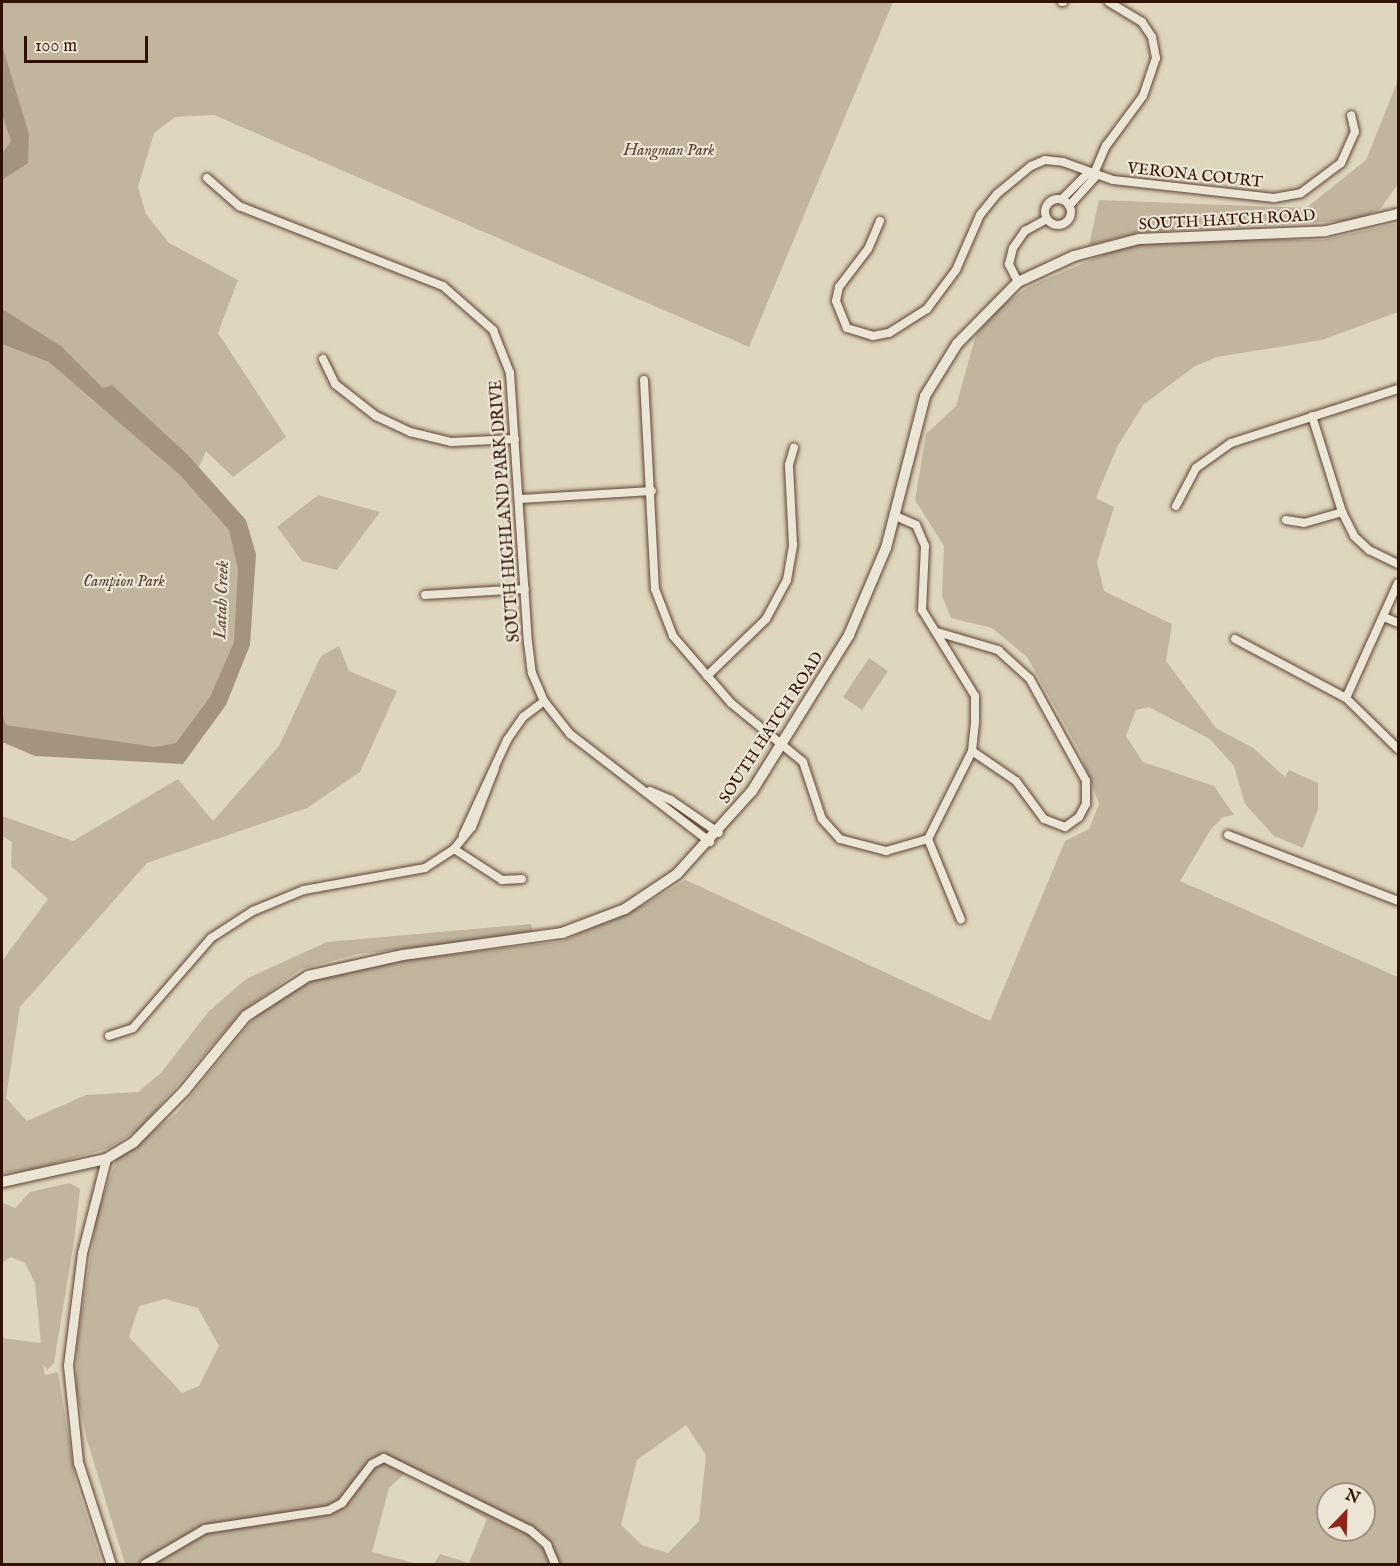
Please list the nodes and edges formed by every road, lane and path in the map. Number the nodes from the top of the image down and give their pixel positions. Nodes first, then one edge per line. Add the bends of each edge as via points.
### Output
1 (1109, 2) edge
2 (1351, 115) dead end
3 (1092, 175) junction
4 (207, 178) dead end
5 (1062, 200) junction
6 (1069, 206) junction
7 (1398, 214) edge
8 (1047, 219) junction
9 (880, 221) dead end
10 (1018, 282) junction
11 (322, 359) dead end
12 (644, 380) dead end
13 (1398, 389) edge
14 (1311, 416) junction
15 (515, 439) junction
16 (794, 448) dead end
17 (652, 491) junction
18 (520, 499) junction
19 (1176, 506) dead end
20 (1342, 512) junction
21 (894, 515) junction
22 (1286, 520) dead end
23 (1398, 564) edge
24 (1398, 584) edge
25 (525, 590) junction
26 (426, 595) dead end
27 (1384, 617) junction
28 (1398, 623) edge
29 (937, 632) junction
30 (1235, 639) dead end
31 (707, 676) junction
32 (1346, 698) junction
33 (544, 701) junction
34 (782, 746) junction
35 (1398, 749) edge
36 (972, 751) junction
37 (649, 791) junction
38 (719, 833) junction
39 (1228, 835) dead end
40 (928, 839) junction
41 (710, 842) junction
42 (454, 849) junction
43 (522, 879) dead end
44 (1398, 901) edge
45 (961, 920) dead end
46 (109, 1036) dead end
47 (106, 1159) junction
48 (2, 1182) edge
49 (111, 1564) edge
50 (145, 1564) edge
51 (555, 1564) edge

1 - 3 street via 1142,22 1152,37 1156,58 1143,96 1106,146
2 - 3 street, VERONA COURT via 1355,132 1341,164 1301,193 1256,197
3 - 5 street
3 - 6 street
3 - 9 street, VERONA COURT via 1063,162 1045,160 1031,166 997,194 980,215 956,270 927,309 889,333 873,336 847,328 836,301 839,287 868,249
4 - 15 street, SOUTH HIGHLAND PARK DRIVE via 239,206 417,275 465,300 493,330 510,373
5 - 6 street
5 - 8 street via 1047,204
6 - 8 street via 1070,214 1063,223
7 - 10 main road, SOUTH HATCH ROAD via 1326,231 1139,239 1074,256
8 - 10 street via 1025,231 1013,248 1009,264
10 - 21 main road, SOUTH HATCH ROAD via 957,344 925,396
11 - 15 street via 335,384 376,416 410,432 451,442
12 - 17 street
13 - 14 street
14 - 19 street via 1256,432 1210,455 1196,468
14 - 20 street
15 - 18 street, SOUTH HIGHLAND PARK DRIVE
16 - 31 street via 789,465 792,545 787,580 766,619
17 - 18 street
17 - 31 street via 655,589 673,636
18 - 25 street, SOUTH HIGHLAND PARK DRIVE
20 - 22 street via 1304,523
20 - 23 street via 1354,536 1369,550
21 - 29 street via 916,525 924,546 922,610
21 - 34 main road, SOUTH HATCH ROAD via 864,603
24 - 27 street
25 - 26 street
25 - 33 street, SOUTH HIGHLAND PARK DRIVE via 532,673
27 - 28 street
27 - 32 street
29 - 36 street via 975,696
29 - 36 street via 998,650 1030,679 1086,781 1086,804 1079,817 1065,827 1044,819 1016,781
30 - 32 street
31 - 34 street via 731,703
32 - 35 street
33 - 37 street, SOUTH HIGHLAND PARK DRIVE via 570,734
33 - 42 street via 523,717 481,789
34 - 38 main road, SOUTH HATCH ROAD
34 - 40 street via 803,762 822,819 840,839 886,851
36 - 40 street
37 - 38 street, SOUTH HIGHLAND PARK DRIVE via 671,800
37 - 41 street, SOUTH HIGHLAND PARK DRIVE via 665,809
38 - 41 main road, SOUTH HATCH ROAD
39 - 44 street
40 - 45 street
41 - 47 main road, SOUTH HATCH ROAD via 677,874 593,924 538,940 350,964 290,984 246,1016 152,1127
42 - 43 street via 502,880
42 - 46 street via 425,868 304,890 253,911 211,938 133,1028
47 - 48 main road, SOUTH HATCH ROAD
47 - 49 street via 82,1253 68,1365 78,1462
50 - 51 street via 205,1529 329,1510 342,1503 372,1464 384,1458 530,1530 547,1545

